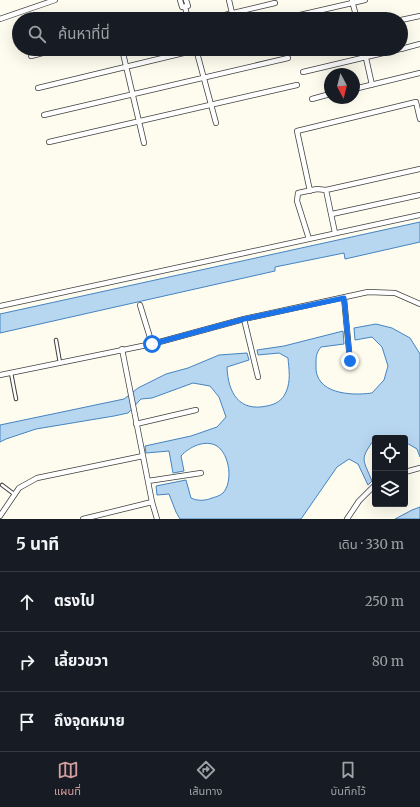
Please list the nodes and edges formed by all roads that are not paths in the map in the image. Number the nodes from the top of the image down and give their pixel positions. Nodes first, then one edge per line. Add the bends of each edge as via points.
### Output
1 (55, 0) edge
2 (180, 0) edge
3 (186, 0) edge
4 (229, 0) edge
5 (365, 0) edge
6 (352, 1) edge
7 (275, 3) dead end
8 (185, 7) junction
9 (18, 12) edge
10 (186, 12) edge
11 (232, 12) edge
12 (236, 12) edge
13 (310, 12) edge
14 (355, 12) edge
15 (12, 14) edge
16 (420, 16) edge
17 (0, 18) edge
18 (408, 19) edge
19 (420, 44) edge
20 (408, 47) edge
21 (124, 56) edge
22 (170, 56) edge
23 (200, 56) edge
24 (370, 56) edge
25 (366, 57) junction
26 (288, 58) dead end
27 (126, 67) junction
28 (303, 72) dead end
29 (420, 74) edge
30 (204, 77) junction
31 (297, 85) dead end
32 (372, 85) junction
33 (38, 88) dead end
34 (360, 88) edge
35 (132, 94) junction
36 (324, 95) edge
37 (312, 98) dead end
38 (211, 105) junction
39 (44, 114) dead end
40 (420, 115) edge
41 (139, 121) junction
42 (216, 123) dead end
43 (49, 142) dead end
44 (144, 143) dead end
45 (420, 169) edge
46 (326, 190) junction
47 (310, 191) junction
48 (420, 195) edge
49 (332, 214) junction
50 (420, 215) edge
51 (335, 233) junction
52 (309, 239) junction
53 (344, 298) junction
54 (420, 304) edge
55 (140, 305) dead end
56 (0, 306) edge
57 (244, 319) junction
58 (56, 340) dead end
59 (152, 344) junction
60 (122, 350) junction
61 (350, 361) dead end
62 (60, 363) junction
63 (11, 373) junction
64 (0, 375) edge
65 (258, 377) dead end
66 (16, 399) dead end
67 (196, 410) dead end
68 (136, 424) junction
69 (143, 456) junction
70 (420, 468) edge
71 (408, 471) edge
72 (201, 473) dead end
73 (148, 481) junction
74 (2, 485) dead end
75 (372, 487) edge
76 (14, 494) junction
77 (152, 502) junction
78 (0, 516) edge
79 (83, 519) edge
80 (157, 519) edge
81 (347, 519) edge

1 - 9 street
2 - 8 street via 182,7
3 - 8 street via 188,6
4 - 11 street
5 - 6 street
6 - 13 street
6 - 14 street
7 - 12 street
8 - 10 street
15 - 17 street
16 - 18 street
19 - 20 street
21 - 27 street
22 - 27 street
23 - 30 street
24 - 25 street
25 - 28 street
25 - 32 street
26 - 30 street
27 - 33 street
27 - 35 street
29 - 32 street
30 - 35 street
30 - 38 street
31 - 38 street
32 - 34 street
35 - 39 street
35 - 41 street
36 - 37 street
38 - 41 street
38 - 42 street
40 - 47 street via 416,102 297,131
41 - 43 street
41 - 44 street
45 - 46 street
46 - 47 street
46 - 49 street
47 - 52 street via 298,193 297,201
48 - 49 street
49 - 51 street
50 - 51 street
51 - 52 street
52 - 56 street
53 - 54 street via 368,292 395,293
53 - 57 street
53 - 61 street
55 - 59 street
57 - 59 street
57 - 65 street
58 - 62 lane
59 - 60 street
60 - 62 street
60 - 68 street
62 - 63 street
63 - 64 street
63 - 66 lane
67 - 68 street
68 - 69 street
69 - 73 street
69 - 76 street via 36,478
70 - 71 street
72 - 73 street
73 - 77 street
74 - 76 lane
75 - 81 street via 358,500
76 - 78 street
77 - 79 street
77 - 80 street

